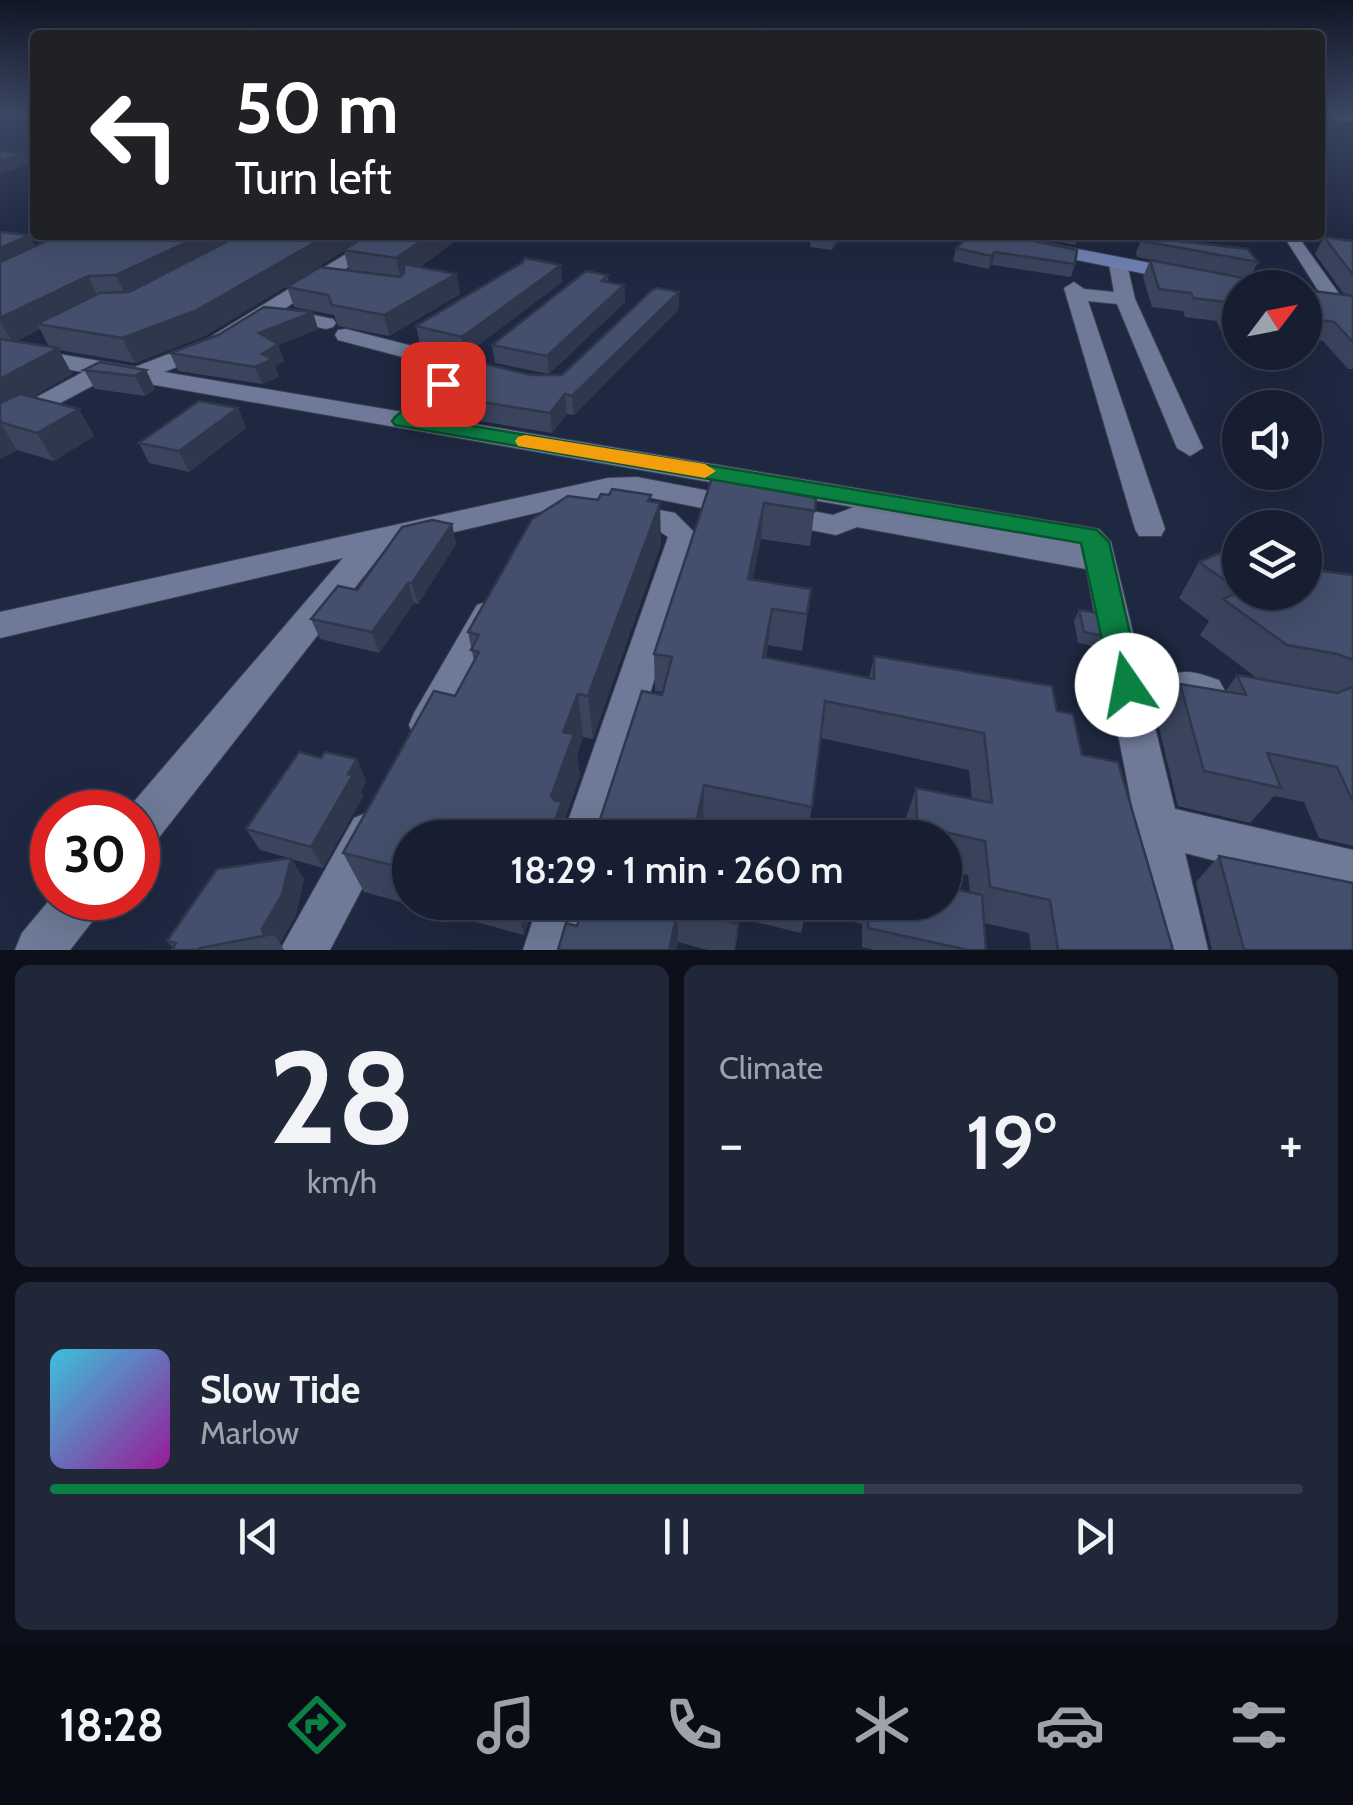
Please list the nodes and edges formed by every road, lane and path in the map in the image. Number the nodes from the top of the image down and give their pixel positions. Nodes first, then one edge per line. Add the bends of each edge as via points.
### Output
1 (1002, 240) edge
2 (1292, 240) edge
3 (387, 243) edge
4 (1118, 264) junction
5 (321, 277) junction
6 (359, 283) edge
7 (1222, 283) edge
8 (1124, 299) junction
9 (1344, 304) edge
10 (265, 312) junction
11 (424, 328) edge
12 (47, 338) edge
13 (393, 348) junction
14 (8, 353) edge
15 (472, 363) junction
16 (106, 369) junction
17 (134, 375) junction
18 (518, 380) edge
19 (402, 421) junction
20 (0, 427) edge
21 (1190, 448) dead end
22 (1150, 529) dead end
23 (536, 536) edge
24 (378, 537) junction
25 (1099, 553) junction
26 (504, 586) edge
27 (0, 626) edge
28 (1127, 685) junction
29 (1238, 697) edge
30 (409, 759) edge
31 (390, 794) edge
32 (160, 803) edge
33 (590, 820) edge
34 (1160, 826) junction
35 (1353, 873) edge
36 (64, 920) edge
37 (556, 920) edge
38 (39, 950) edge
39 (304, 950) edge
40 (547, 950) edge
41 (1184, 950) edge

1 - 4 street
2 - 9 street
3 - 5 street
4 - 7 street
4 - 8 street
5 - 6 street
5 - 10 street
8 - 21 street
8 - 22 street via 1075,291
10 - 13 street
10 - 17 street via 215,344
11 - 13 street
12 - 14 street
13 - 15 street
14 - 16 street
15 - 18 street
15 - 19 street
16 - 17 street
16 - 20 street
17 - 19 street
19 - 25 street via 1076,531
23 - 33 street via 605,512 663,518 684,536
24 - 25 street via 568,494 637,486 836,525 854,517
24 - 27 street
24 - 32 street
25 - 28 street
26 - 30 street
28 - 29 street via 1169,696 1185,687
28 - 34 street
31 - 39 street
34 - 35 street
34 - 41 street
36 - 38 street
37 - 40 street

